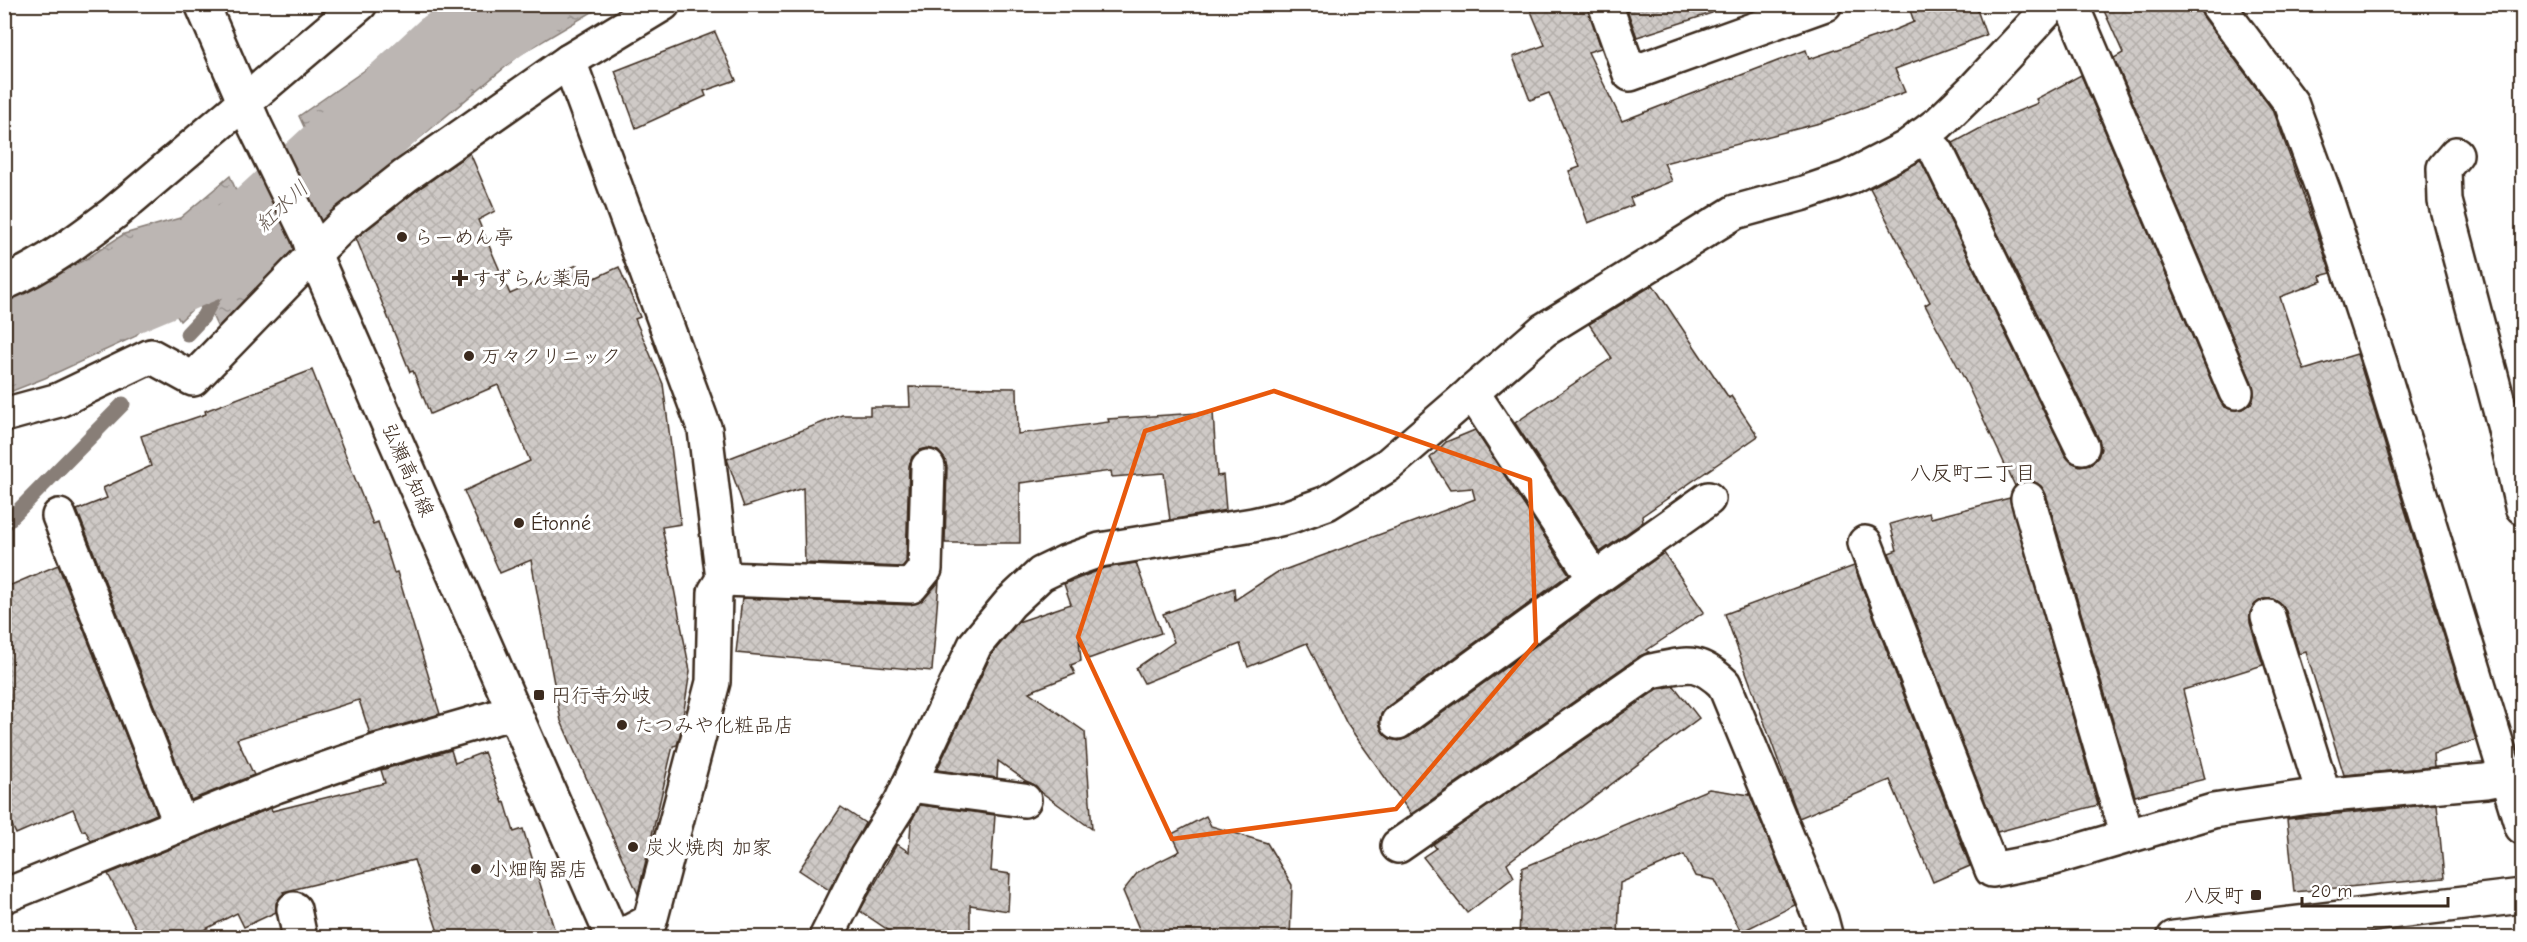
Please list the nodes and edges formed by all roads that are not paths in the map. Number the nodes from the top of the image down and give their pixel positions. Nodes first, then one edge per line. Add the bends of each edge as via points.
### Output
1 (202, 4) edge
2 (360, 4) edge
3 (663, 4) edge
4 (1605, 4) edge
5 (1825, 4) edge
6 (2053, 4) edge
7 (2072, 4) edge
8 (2217, 4) edge
9 (569, 61) junction
10 (249, 112) junction
11 (1921, 136) junction
12 (2456, 154) dead end
13 (311, 244) junction
14 (4, 284) edge
15 (1472, 392) junction
16 (2236, 392) dead end
17 (4, 415) edge
18 (2082, 447) dead end
19 (928, 467) dead end
20 (1708, 499) dead end
21 (2028, 499) dead end
22 (2523, 507) edge
23 (59, 516) dead end
24 (1865, 543) dead end
25 (723, 579) junction
26 (1595, 579) junction
27 (2268, 616) dead end
28 (514, 712) junction
29 (1398, 722) dead end
30 (2515, 775) edge
31 (909, 785) junction
32 (2324, 796) junction
33 (1024, 800) dead end
34 (181, 825) junction
35 (2523, 827) edge
36 (2127, 836) junction
37 (1398, 846) dead end
38 (7, 887) edge
39 (2523, 896) edge
40 (613, 938) edge
41 (618, 938) edge
42 (826, 938) edge
43 (1826, 938) edge
44 (2174, 938) edge

1 - 10 street, 弘瀬高知線
2 - 10 street
3 - 9 street
4 - 5 street via 1630,74
6 - 11 street via 1976,87
7 - 16 street
8 - 30 street via 2291,103
9 - 13 street via 405,176 343,225
9 - 25 street via 705,430
10 - 13 street, 弘瀬高知線
10 - 14 street via 82,238
11 - 15 street via 1848,178 1735,212 1544,330
11 - 18 street via 1937,152
12 - 22 street via 2444,168 2445,201
13 - 17 street via 193,379 151,356 59,400
13 - 28 street, 弘瀬高知線
15 - 26 street
15 - 31 street via 1388,465 1328,503 1253,525 1100,550 1041,574 975,645
19 - 25 street via 925,569 911,586
20 - 26 street
21 - 36 street
23 - 34 street
24 - 36 street via 1992,870 2054,858
25 - 41 street via 715,592 713,682 650,921
26 - 29 street
27 - 32 street
28 - 34 street via 276,786
28 - 40 street, 弘瀬高知線
30 - 32 street
30 - 35 street
31 - 33 street
31 - 42 street via 867,856
32 - 36 street via 2213,811
34 - 38 street
37 - 43 street via 1652,671 1689,663 1710,671 1724,684
39 - 44 street

